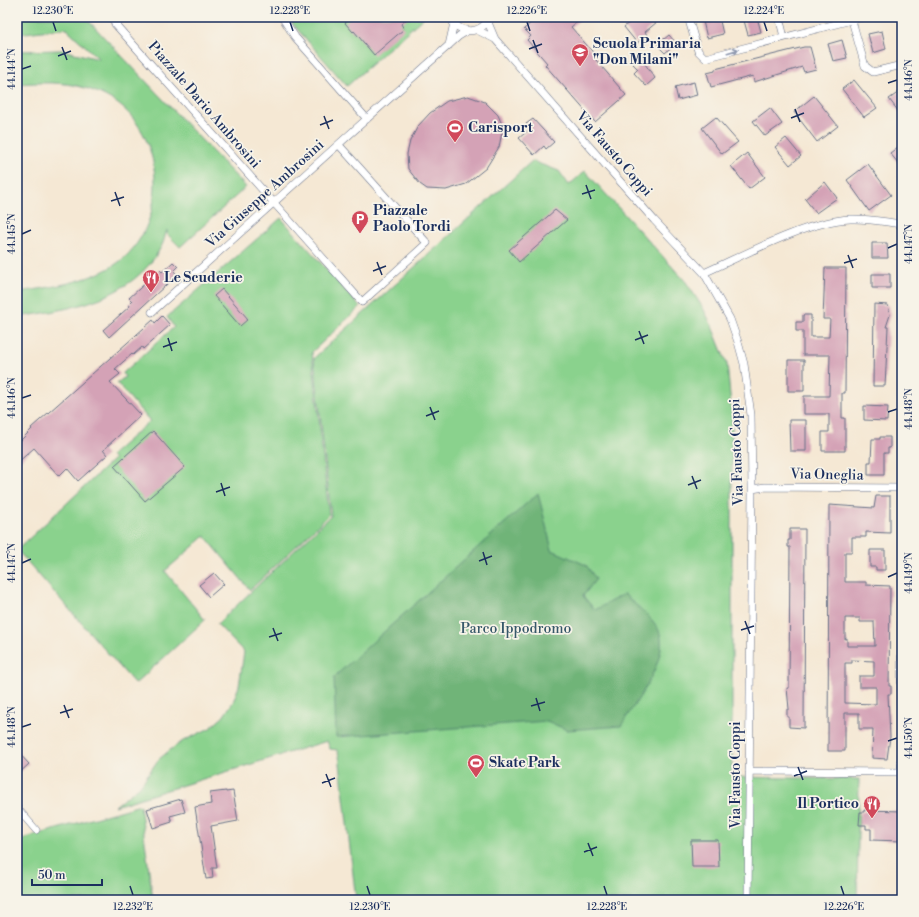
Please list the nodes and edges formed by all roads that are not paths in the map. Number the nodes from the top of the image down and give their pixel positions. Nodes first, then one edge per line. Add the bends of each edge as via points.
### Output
1 (123, 17) edge
2 (282, 17) edge
3 (688, 17) edge
4 (779, 17) edge
5 (863, 17) edge
6 (852, 18) edge
7 (488, 19) edge
8 (114, 20) edge
9 (453, 20) edge
10 (477, 30) junction
11 (467, 31) junction
12 (784, 37) junction
13 (495, 39) junction
14 (448, 47) junction
15 (902, 65) edge
16 (367, 119) junction
17 (339, 146) junction
18 (274, 203) junction
19 (902, 224) edge
20 (704, 273) junction
21 (152, 312) dead end
22 (902, 488) edge
23 (752, 489) junction
24 (902, 566) edge
25 (749, 771) junction
26 (901, 772) edge
27 (17, 808) edge
28 (36, 830) dead end
29 (748, 900) edge

1 - 8 street, Piazzale Dario Ambrosini
2 - 16 street via 295,37
3 -> 12 street via 702,57 709,58
4 - 12 street
5 - 6 street
6 - 12 street
6 - 15 street via 863,62 867,68 873,72
7 - 10 street
7 - 13 street, Via Fausto Coppi
8 - 18 street, Piazzale Dario Ambrosini
9 - 11 street
9 - 14 street
10 - 11 street
10 - 13 street
11 - 14 street, Via Giuseppe Ambrosini
13 - 20 street, Via Fausto Coppi
14 - 16 street, Via Giuseppe Ambrosini
16 - 17 street, Via Giuseppe Ambrosini
17 - 18 street, Via Giuseppe Ambrosini
17 - 18 street via 427,243 362,302
18 - 21 street, Via Giuseppe Ambrosini
19 - 20 street via 849,219 818,226
20 - 23 street, Via Fausto Coppi via 730,319 744,364 751,415
22 - 23 street, Via Oneglia
23 - 25 street, Via Fausto Coppi
24 - 26 street
25 - 26 street
25 - 29 street, Via Fausto Coppi
27 - 28 street

